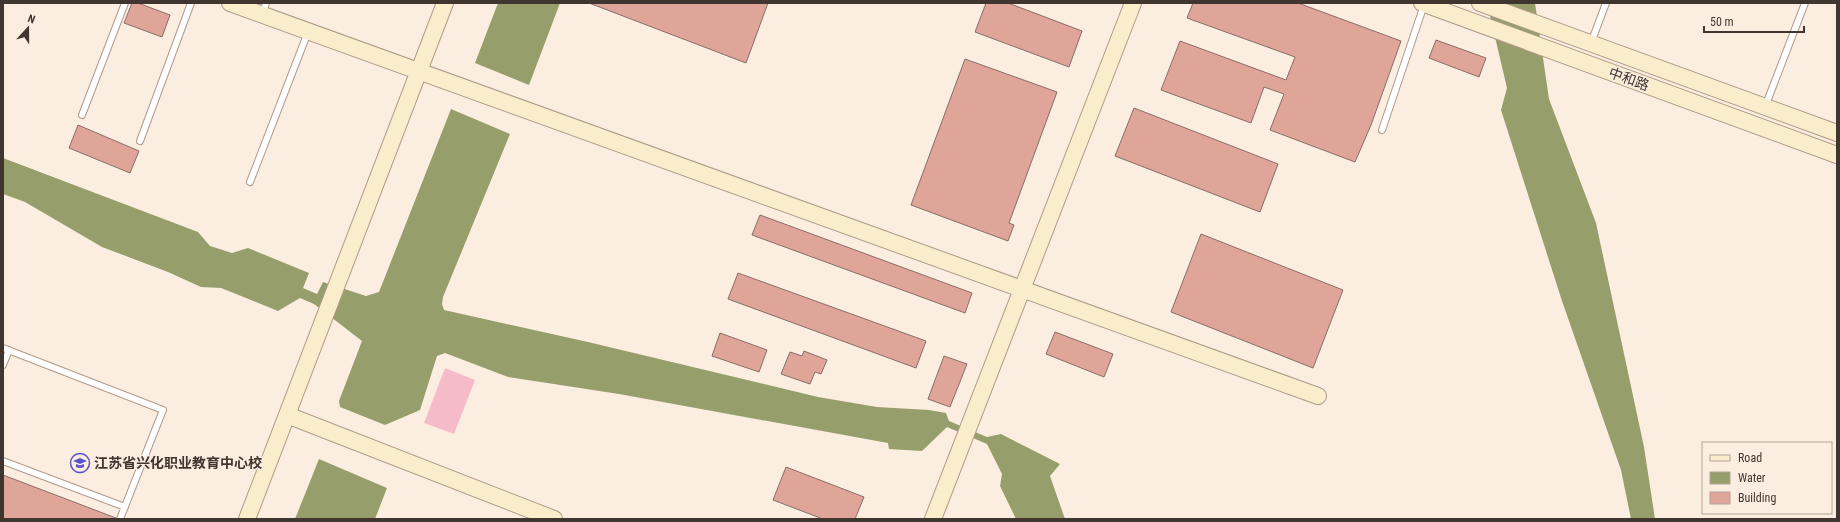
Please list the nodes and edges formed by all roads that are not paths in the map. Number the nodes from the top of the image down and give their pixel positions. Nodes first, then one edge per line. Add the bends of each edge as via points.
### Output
1 (124, 3) edge
2 (191, 3) edge
3 (230, 3) edge
4 (445, 3) edge
5 (1133, 3) edge
6 (1480, 3) edge
7 (1606, 3) edge
8 (1805, 3) edge
9 (1423, 4) edge
10 (264, 9) edge
11 (308, 32) junction
12 (1591, 43) junction
13 (418, 72) junction
14 (1765, 107) junction
15 (82, 115) dead end
16 (1382, 130) dead end
17 (1837, 133) edge
18 (140, 141) dead end
19 (1837, 155) edge
20 (250, 182) dead end
21 (1023, 289) junction
22 (6, 349) edge
23 (3, 365) edge
24 (1318, 396) dead end
25 (287, 415) junction
26 (3, 461) edge
27 (125, 507) junction
28 (120, 519) edge
29 (247, 519) edge
30 (554, 519) edge
31 (933, 519) edge

1 - 15 lane
2 - 18 lane
3 - 10 street
4 - 13 street
5 - 21 street
6 - 12 street, 中和路
7 - 12 lane
8 - 14 lane
9 - 16 lane
9 - 19 street, 中和路
10 - 11 street
11 - 13 street
11 - 20 lane
12 - 14 street, 中和路
13 - 21 street
13 - 25 street
14 - 17 street, 中和路
21 - 24 street
21 - 31 street
22 - 23 lane
22 - 27 lane via 163,410
25 - 29 street
25 - 30 street
26 - 27 lane
27 - 28 lane

